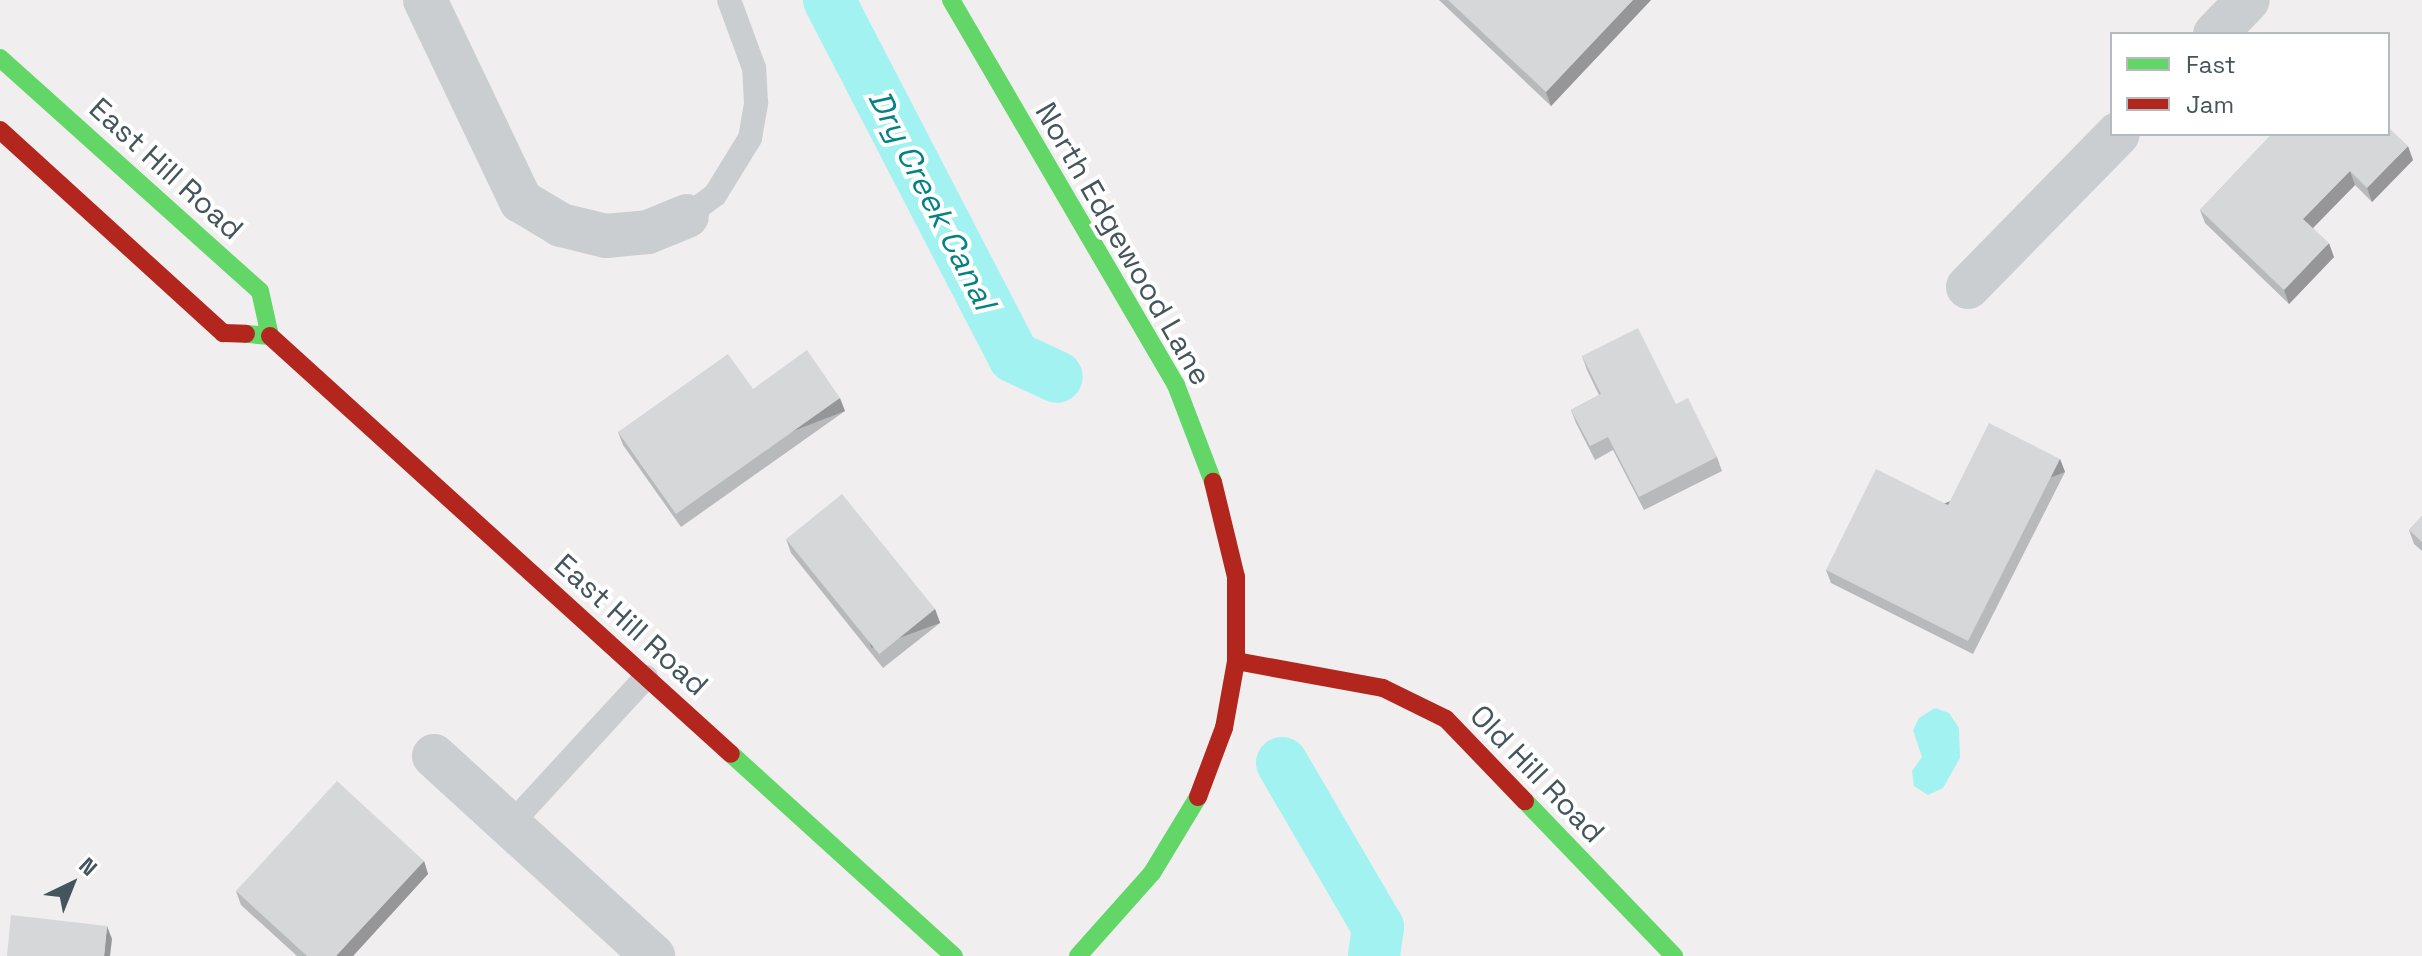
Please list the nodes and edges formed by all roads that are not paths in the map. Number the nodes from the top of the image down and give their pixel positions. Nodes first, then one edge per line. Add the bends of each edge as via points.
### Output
1 (425, 0) edge
2 (729, 0) edge
3 (2248, 0) edge
4 (962, 4) edge
5 (2217, 32) edge
6 (0, 58) edge
7 (0, 130) edge
8 (2116, 136) edge
9 (687, 216) joint
10 (1968, 287) dead end
11 (270, 336) junction
12 (1236, 661) junction
13 (646, 677) junction
14 (434, 756) dead end
15 (510, 825) junction
16 (1664, 953) edge
17 (653, 956) edge
18 (954, 956) edge
19 (1078, 956) edge

1 - 9 street via 521,201 561,225 606,236 648,232
2 - 9 lane via 754,68 750,138 715,195
3 - 5 street
4 - 12 street, North Edgewood Lane via 1176,385 1223,508 1236,577
6 - 11 street, East Hill Road via 260,291
7 - 11 street via 223,333
8 - 10 street
11 - 13 street, East Hill Road
12 - 16 street, Old Hill Road via 1383,688 1446,719
12 - 19 street, North Edgewood Lane via 1224,728 1183,828 1152,873
13 - 15 lane
13 - 18 street, East Hill Road
14 - 15 street
15 - 17 street

